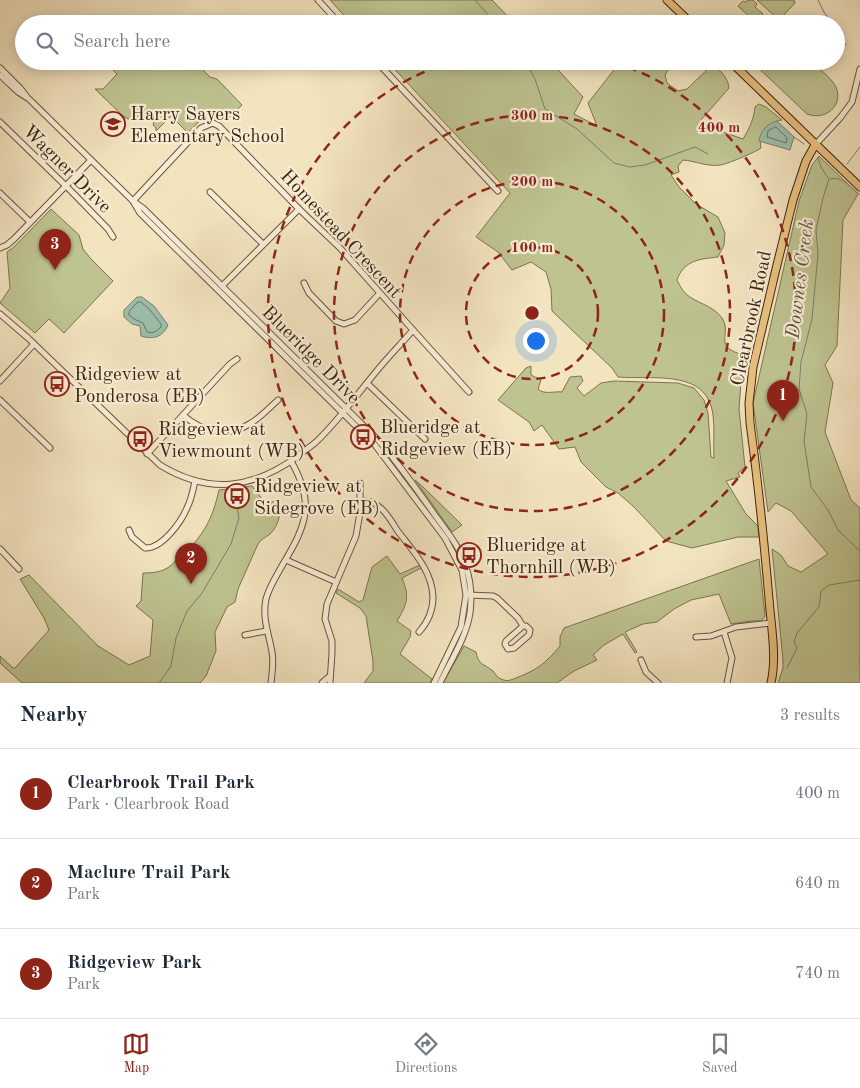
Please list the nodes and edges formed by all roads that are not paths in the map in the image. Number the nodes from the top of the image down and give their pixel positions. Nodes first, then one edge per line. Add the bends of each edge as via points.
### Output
1 (318, 0) edge
2 (667, 0) edge
3 (332, 15) edge
4 (683, 15) edge
5 (0, 68) edge
6 (860, 69) edge
7 (385, 70) edge
8 (739, 70) edge
9 (0, 75) edge
10 (29, 100) junction
11 (0, 122) edge
12 (816, 145) junction
13 (91, 160) junction
14 (66, 186) junction
15 (860, 187) edge
16 (498, 190) dead end
17 (0, 192) edge
18 (210, 192) dead end
19 (132, 201) junction
20 (298, 209) junction
21 (30, 222) junction
22 (113, 236) dead end
23 (263, 244) junction
24 (0, 248) edge
25 (304, 283) dead end
26 (222, 286) junction
27 (379, 294) junction
28 (0, 314) edge
29 (413, 330) junction
30 (34, 344) junction
31 (237, 360) dead end
32 (0, 381) edge
33 (368, 384) junction
34 (469, 392) dead end
35 (0, 400) edge
36 (278, 400) dead end
37 (345, 410) junction
38 (183, 415) junction
39 (425, 439) dead end
40 (50, 448) dead end
41 (147, 454) junction
42 (291, 460) junction
43 (195, 481) junction
44 (360, 483) dead end
45 (360, 500) junction
46 (128, 530) dead end
47 (0, 549) edge
48 (286, 560) junction
49 (19, 569) dead end
50 (336, 582) junction
51 (469, 595) junction
52 (771, 623) junction
53 (523, 626) junction
54 (266, 631) junction
55 (419, 632) dead end
56 (724, 632) junction
57 (245, 635) dead end
58 (696, 637) dead end
59 (641, 660) dead end
60 (330, 676) junction
61 (271, 683) edge
62 (322, 683) edge
63 (330, 683) edge
64 (434, 683) edge
65 (440, 683) edge
66 (658, 683) edge
67 (728, 683) edge
68 (771, 683) edge

1 - 3 street
2 - 4 main road
5 - 10 street, Blueridge Drive
6 - 12 street, Clearbrook Road via 852,102
7 - 16 street
8 - 12 main road
9 - 10 street, Blueridge Drive
10 - 13 street, Blueridge Drive
11 - 14 street, Wagner Drive
12 - 15 main road
12 - 52 main road, Clearbrook Road via 806,161 793,200 750,383 750,423
13 - 14 street
13 - 19 street, Blueridge Drive
14 - 21 street
14 - 22 street, Wagner Drive
17 - 21 street
18 - 23 street
19 - 20 street, Homestead Crescent via 201,128 213,123 224,130
19 - 26 street, Blueridge Drive
19 - 37 street, Blueridge Drive via 140,213
20 - 23 street
20 - 27 street, Homestead Crescent via 340,248
21 - 24 street
23 - 26 street
25 - 27 street via 309,293 336,321 344,324 355,320
26 - 37 street, Blueridge Drive
27 - 29 street, Homestead Crescent
28 - 30 street
29 - 33 street
29 - 34 street, Homestead Crescent
30 - 32 street
30 - 41 street
31 - 38 street
33 - 37 street
33 - 39 street
35 - 40 street
36 - 38 street via 251,423 236,430 202,428
37 - 42 street via 315,443
37 - 51 street, Blueridge Drive via 379,441 400,466 449,536 466,565
38 - 41 street
41 - 43 street via 170,471
42 - 43 street via 271,473 240,483
42 - 48 street via 302,483 306,505 300,534
43 - 46 street via 182,519 160,544 146,548
44 - 45 street
45 - 50 street via 356,536
45 - 55 street via 372,502 383,510 429,578 432,607 426,624
47 - 49 street
48 - 50 street
48 - 54 street via 266,600
50 - 60 street via 324,614 332,641
51 - 53 street via 497,598
51 - 64 street, Blueridge Drive via 461,627
51 - 65 street, Blueridge Drive via 470,613 462,642
52 - 56 street via 736,627
52 - 68 main road, Clearbrook Road via 774,665
53 - 53 street via 506,641 508,649 529,635 530,630
54 - 57 street
54 - 61 street via 274,664
56 - 58 street
56 - 67 street via 732,658
59 - 66 street via 646,672
60 - 62 street
60 - 63 street

